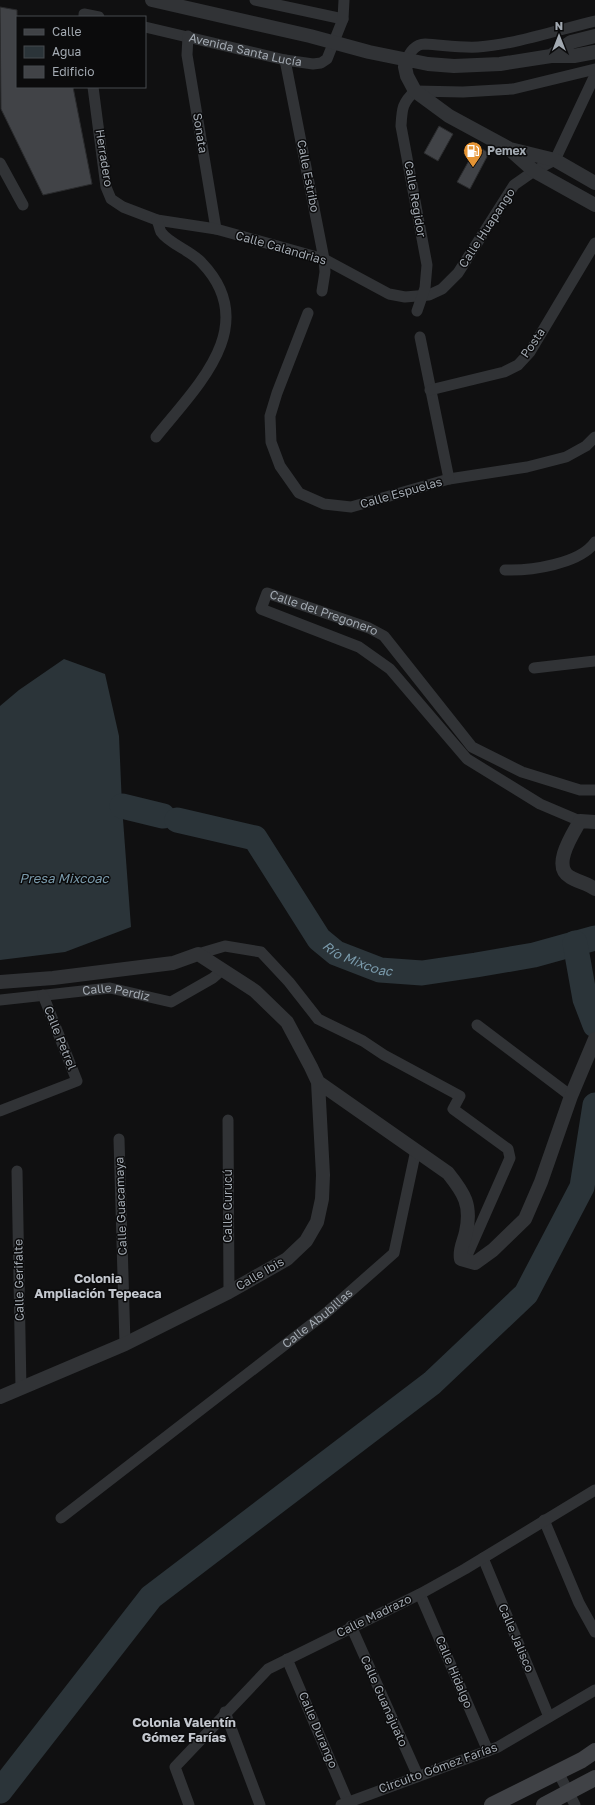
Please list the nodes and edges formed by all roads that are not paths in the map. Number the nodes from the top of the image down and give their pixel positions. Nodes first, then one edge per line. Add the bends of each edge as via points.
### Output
1 (152, 0) edge
2 (255, 0) edge
3 (344, 0) edge
4 (184, 4) edge
5 (343, 19) junction
6 (595, 21) edge
7 (146, 27) edge
8 (188, 36) junction
9 (595, 36) edge
10 (334, 42) junction
11 (595, 52) edge
12 (551, 56) junction
13 (285, 60) junction
14 (406, 60) junction
15 (595, 69) edge
16 (595, 75) edge
17 (93, 88) edge
18 (415, 91) junction
19 (508, 148) junction
20 (555, 160) junction
21 (0, 163) edge
22 (534, 171) junction
23 (595, 183) edge
24 (23, 205) dead end
25 (595, 205) edge
26 (157, 220) junction
27 (216, 230) junction
28 (595, 243) edge
29 (324, 259) junction
30 (322, 291) dead end
31 (422, 296) junction
32 (417, 311) dead end
33 (308, 313) dead end
34 (420, 337) dead end
35 (430, 390) junction
36 (156, 437) dead end
37 (595, 437) edge
38 (449, 479) junction
39 (595, 542) edge
40 (505, 570) dead end
41 (595, 661) edge
42 (534, 668) dead end
43 (595, 790) edge
44 (580, 821) junction
45 (595, 822) edge
46 (595, 889) edge
47 (198, 954) junction
48 (222, 970) junction
49 (0, 982) edge
50 (43, 995) junction
51 (0, 1000) edge
52 (477, 1025) dead end
53 (595, 1039) edge
54 (318, 1082) junction
55 (571, 1096) junction
56 (0, 1111) edge
57 (228, 1120) dead end
58 (119, 1139) dead end
59 (416, 1150) junction
60 (17, 1171) dead end
61 (465, 1260) junction
62 (229, 1292) junction
63 (125, 1344) junction
64 (21, 1389) junction
65 (0, 1398) edge
66 (595, 1490) edge
67 (61, 1518) dead end
68 (544, 1520) junction
69 (483, 1558) junction
70 (420, 1594) junction
71 (351, 1626) junction
72 (595, 1632) edge
73 (287, 1659) junction
74 (595, 1690) edge
75 (225, 1712) junction
76 (549, 1717) junction
77 (488, 1751) junction
78 (595, 1751) edge
79 (558, 1772) junction
80 (418, 1776) junction
81 (595, 1778) edge
82 (572, 1799) edge
83 (345, 1803) edge
84 (189, 1805) edge
85 (260, 1805) edge
86 (492, 1805) edge
87 (544, 1805) edge

1 - 4 street
2 - 5 street
3 - 5 street
4 - 10 street
5 - 10 street
6 - 14 street via 489,46 453,47 425,44 410,51
7 - 8 street, Avenida Santa Lucía
8 - 13 street, Avenida Santa Lucía
8 - 27 street, Sonata via 187,55
9 - 12 street via 571,42
10 - 13 street, Avenida Santa Lucía via 327,59 321,63
10 - 14 street
11 - 12 street via 574,56
12 - 14 street via 518,62 476,65 428,64
13 - 29 street, Calle Estribo
14 - 18 street via 406,76
15 - 18 street via 513,89
16 - 20 street
17 - 26 street, Herradero via 106,187 112,199 123,207
18 - 19 street via 449,116
18 - 31 street, Calle Regidor via 405,100 401,126 427,265
19 - 20 street
19 - 22 street
20 - 22 street, Calle Huapango
20 - 23 street
21 - 24 street
22 - 25 street
22 - 31 street, Calle Huapango via 514,185 452,280 436,292
26 - 27 street, Calle Calandrias
26 - 36 street via 162,232 202,262 215,278 226,303 227,327 222,345 208,372
27 - 29 street, Calle Calandrias
28 - 35 street, Posta via 530,352 518,365 504,372
29 - 30 street, Calle Estribo
29 - 31 street, Calle Calandrias via 390,294 405,297
31 - 32 street, Calle Regidor
33 - 38 street, Calle Espuelas via 270,416 271,442 280,466 299,493 324,504 351,506
34 - 35 street
35 - 38 street
37 - 38 street, Calle Espuelas via 586,446 566,457 527,467
39 - 40 street via 590,549 576,557 524,571
41 - 42 street
43 - 44 street, Calle del Pregonero via 580,790 522,772 472,747 384,636 369,628 267,594 261,609 359,648 390,669 467,760 540,804
44 - 45 street, Calle del Pregonero
44 - 46 street via 563,852 562,866 568,876
47 - 48 street, Calle Ibis
47 - 49 street, Calle Perdiz via 173,963
47 - 61 street via 225,946 261,952 318,1019 363,1041 460,1096 453,1109 508,1149 510,1158
48 - 50 street, Calle Perdiz via 171,1002 110,988
48 - 54 street, Calle Ibis via 255,991 287,1022
50 - 51 street, Calle Perdiz
50 - 56 street, Calle Petrel via 77,1081
52 - 55 street
53 - 55 street
54 - 59 street
54 - 62 street, Calle Ibis via 322,1199 317,1222 306,1241 287,1259
55 - 61 street via 541,1182 525,1219 493,1250 475,1262
57 - 62 street, Calle Curucú
58 - 63 street, Calle Guacamaya
59 - 61 street via 448,1173 463,1192 468,1214 460,1252 461,1259
59 - 67 street, Calle Abubillas via 394,1253 326,1313
60 - 64 street, Calle Gerifalte
62 - 63 street, Calle Ibis
63 - 64 street, Calle Ibis
64 - 65 street, Calle Ibis
66 - 68 street, Calle Madrazo
68 - 69 street, Calle Madrazo
68 - 72 street via 579,1603
69 - 70 street, Calle Madrazo
69 - 76 street, Calle Jalisco
70 - 71 street, Calle Madrazo
70 - 77 street, Calle Hidalgo
71 - 73 street, Calle Madrazo
71 - 80 street, Calle Guanajuato
73 - 75 street, Calle Madrazo via 268,1669
73 - 83 street, Calle Durango
74 - 76 street, Circuito Gómez Farías
75 - 84 street, Calle Madrazo via 175,1767
75 - 85 street
76 - 77 street, Circuito Gómez Farías
77 - 80 street, Circuito Gómez Farías
78 - 79 main road
79 - 82 street
79 - 86 main road
80 - 83 street, Circuito Gómez Farías
81 - 82 main road
82 - 87 main road

